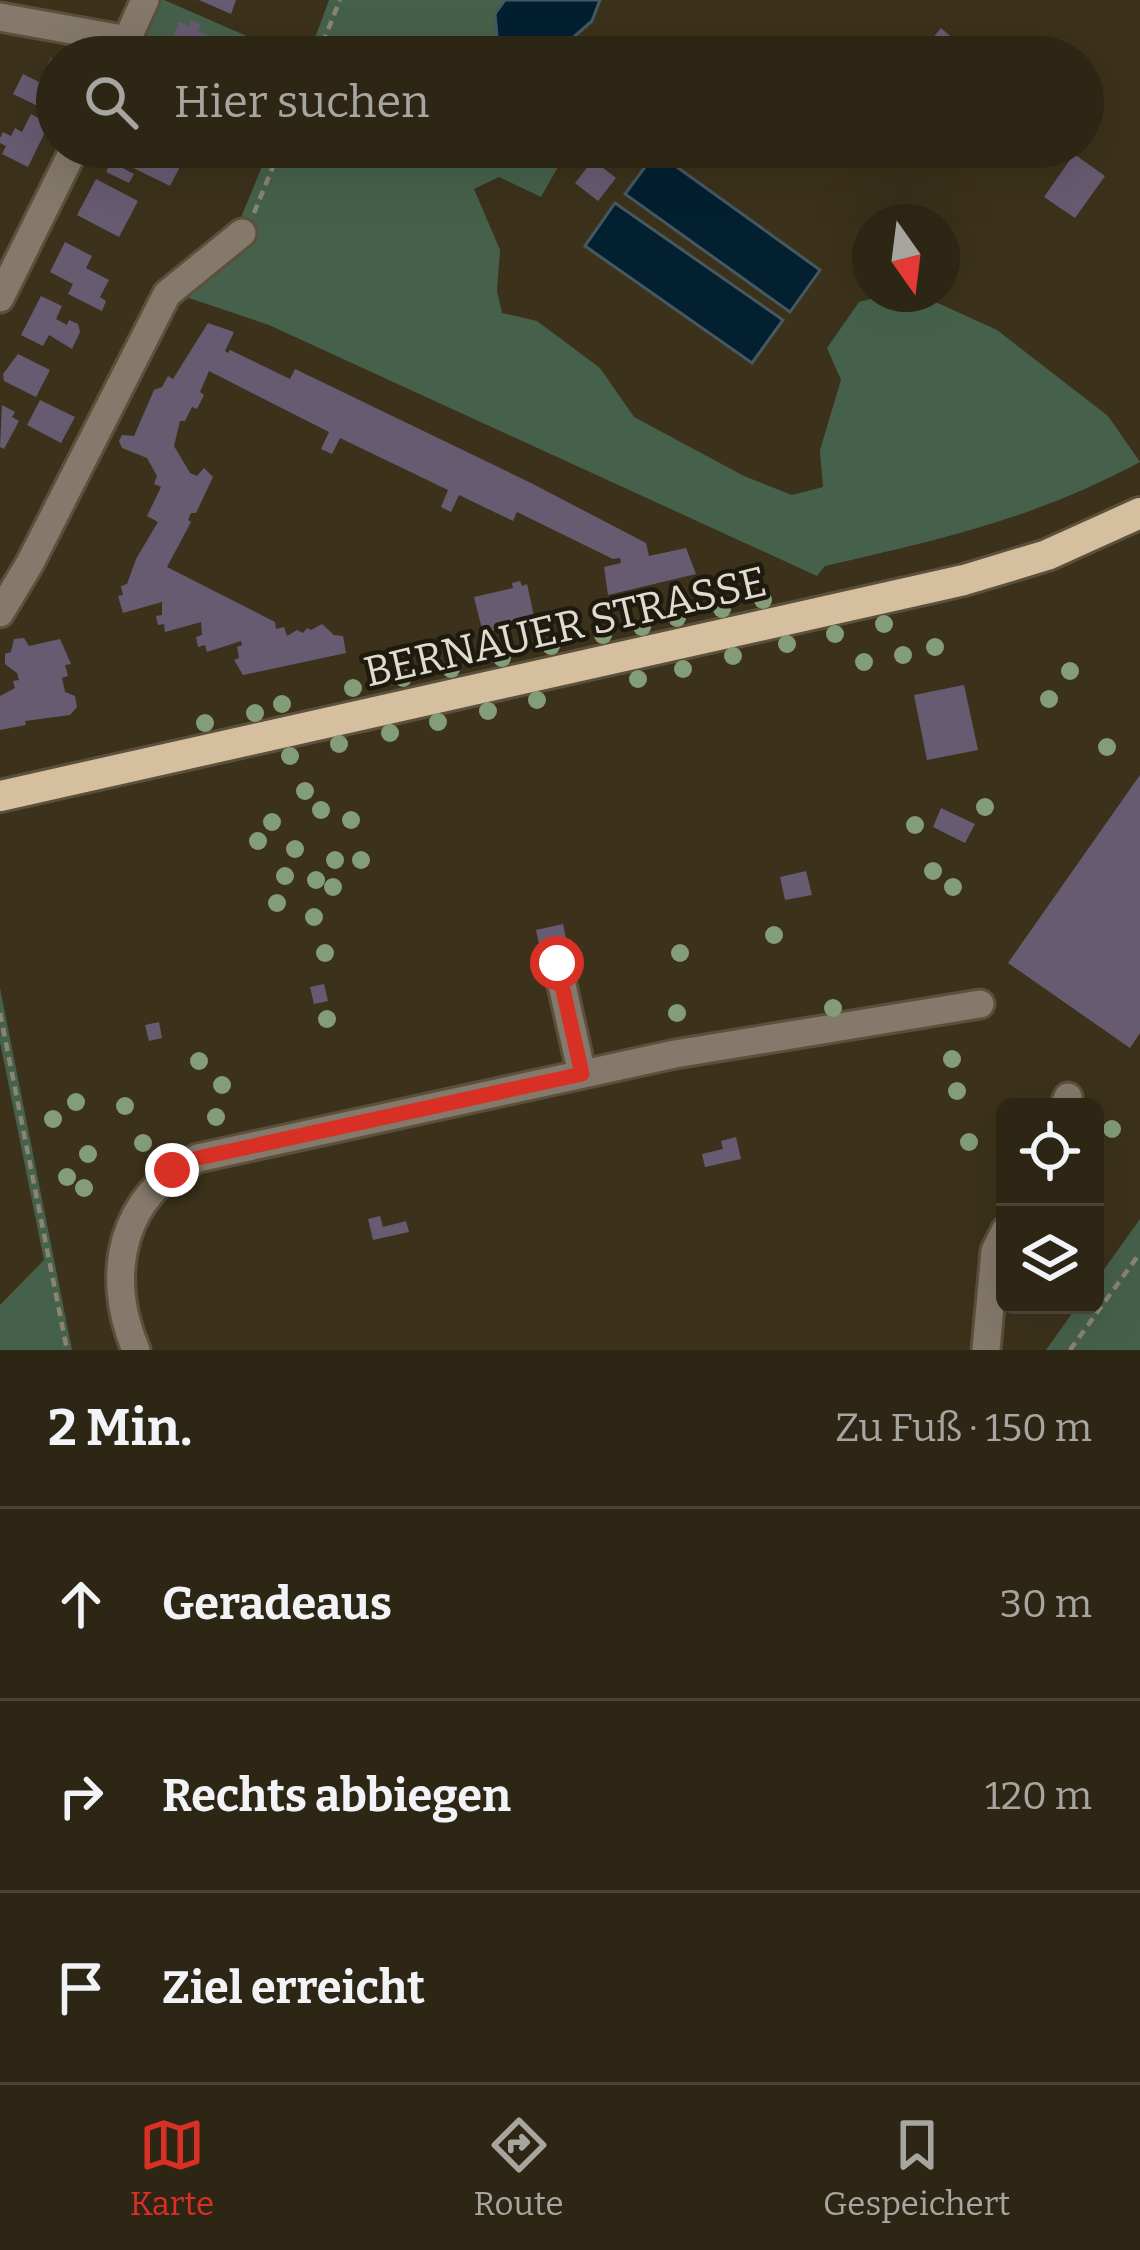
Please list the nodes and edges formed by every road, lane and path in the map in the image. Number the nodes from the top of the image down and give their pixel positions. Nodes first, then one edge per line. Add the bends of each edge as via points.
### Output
1 (145, 0) edge
2 (340, 0) edge
3 (0, 17) edge
4 (73, 36) edge
5 (129, 36) edge
6 (325, 36) edge
7 (65, 168) edge
8 (273, 168) edge
9 (242, 233) joint
10 (0, 298) edge
11 (1140, 513) edge
12 (0, 613) edge
13 (0, 796) edge
14 (557, 963) dead end
15 (980, 1004) dead end
16 (0, 1013) edge
17 (582, 1074) junction
18 (996, 1249) edge
19 (1140, 1253) edge
20 (67, 1350) edge
21 (136, 1350) edge
22 (986, 1350) edge
23 (1070, 1350) edge

1 - 5 street
2 - 6 path
3 - 4 street
7 - 10 street
8 - 9 path
9 - 12 street via 167,294
11 - 13 main road, BERNAUER STRASSE via 1047,556 964,580
14 - 17 street
15 - 17 street
16 - 20 path
17 - 21 street via 172,1170 149,1192 125,1240 123,1307
18 - 22 street
19 - 23 path

